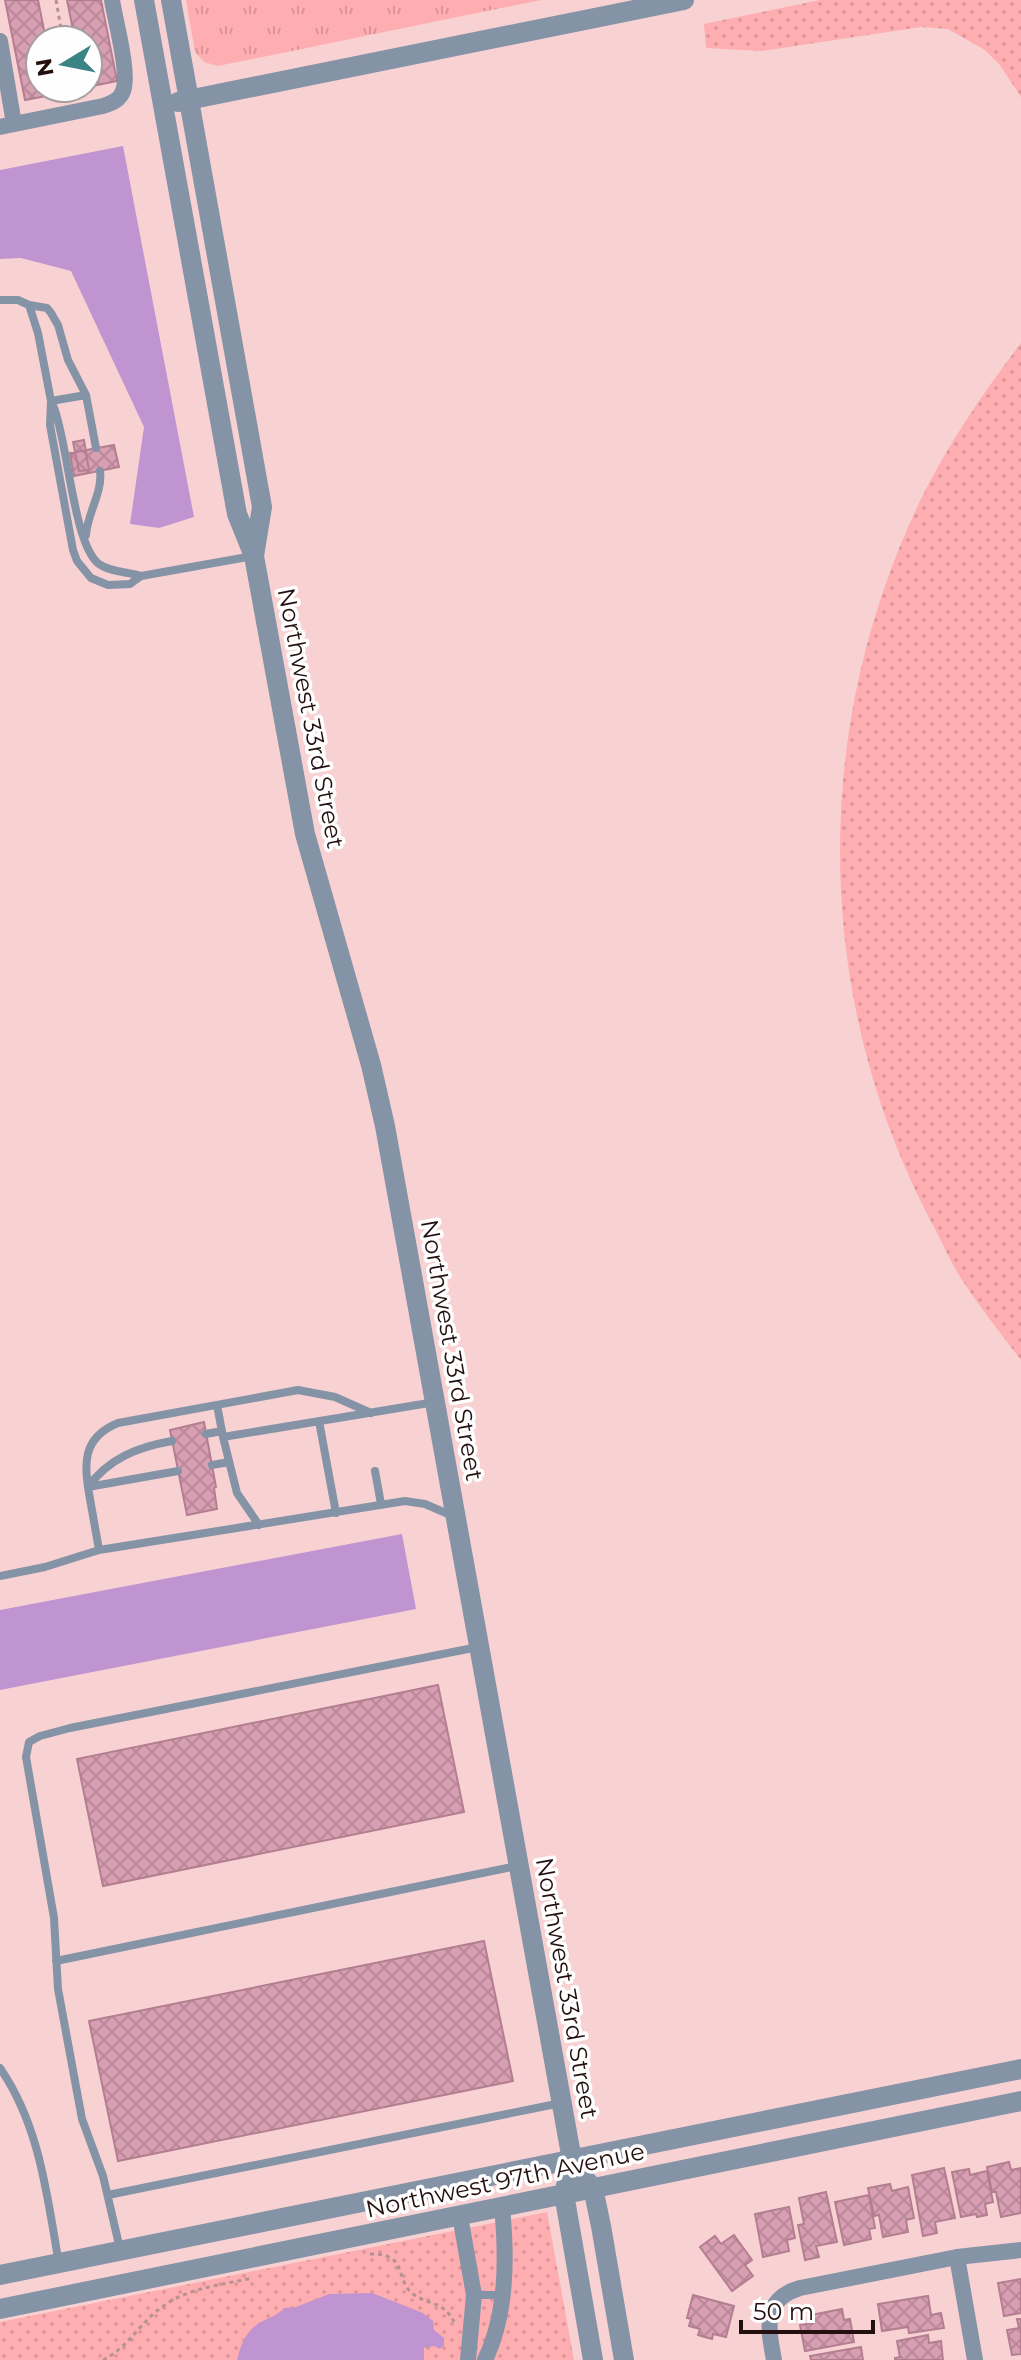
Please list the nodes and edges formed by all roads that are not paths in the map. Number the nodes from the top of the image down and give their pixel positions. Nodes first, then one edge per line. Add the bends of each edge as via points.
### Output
1 (112, 0) edge
2 (144, 0) edge
3 (171, 0) edge
4 (684, 0) edge
5 (0, 41) edge
6 (189, 101) junction
7 (163, 105) junction
8 (7, 125) edge
9 (0, 300) edge
10 (29, 305) junction
11 (86, 395) junction
12 (51, 401) junction
13 (96, 448) dead end
14 (100, 471) dead end
15 (87, 544) junction
16 (254, 556) junction
17 (141, 576) junction
18 (436, 1402) junction
19 (217, 1405) junction
20 (371, 1413) junction
21 (319, 1421) junction
22 (206, 1434) dead end
23 (223, 1434) junction
24 (172, 1441) dead end
25 (229, 1462) junction
26 (212, 1465) dead end
27 (178, 1471) dead end
28 (375, 1471) dead end
29 (88, 1487) junction
30 (381, 1504) junction
31 (336, 1513) junction
32 (456, 1517) junction
33 (259, 1525) junction
34 (99, 1550) junction
35 (0, 1576) edge
36 (479, 1646) junction
37 (518, 1866) junction
38 (56, 1961) junction
39 (0, 2068) edge
40 (1021, 2069) edge
41 (1021, 2101) edge
42 (561, 2103) junction
43 (572, 2160) junction
44 (593, 2188) junction
45 (564, 2194) junction
46 (108, 2195) junction
47 (502, 2207) junction
48 (460, 2216) junction
49 (1021, 2250) edge
50 (121, 2252) junction
51 (957, 2257) junction
52 (59, 2264) junction
53 (0, 2275) edge
54 (127, 2284) junction
55 (474, 2295) junction
56 (503, 2295) junction
57 (0, 2309) edge
58 (468, 2360) edge
59 (485, 2360) edge
60 (593, 2360) edge
61 (624, 2360) edge
62 (774, 2360) edge
63 (975, 2360) edge

1 - 8 street via 125,73 117,100
2 - 7 street, Northwest 33rd Street
3 - 6 street, Northwest 33rd Street
4 - 6 street
5 - 8 street
6 - 7 street
6 - 16 street, Northwest 33rd Street via 262,507
7 - 16 street, Northwest 33rd Street via 237,514
9 - 10 lane
10 - 11 lane via 51,313
10 - 12 lane
11 - 12 lane
11 - 13 lane
12 - 15 lane
12 - 17 lane via 50,425 77,561 91,578 108,585 130,584
14 - 15 lane
15 - 17 lane via 100,564
16 - 17 lane
16 - 18 street, Northwest 33rd Street via 305,834 383,1115
18 - 20 lane
18 - 32 street, Northwest 33rd Street
19 - 20 lane via 306,1390
19 - 23 lane
19 - 29 lane via 107,1428 87,1455
20 - 21 lane
21 - 23 lane
21 - 31 lane
22 - 23 lane
23 - 25 lane
24 - 29 lane via 134,1450 112,1462
25 - 26 lane
25 - 33 lane via 237,1493
27 - 29 lane
28 - 30 lane
29 - 34 lane
30 - 31 lane
30 - 32 lane via 416,1502
31 - 33 lane
32 - 36 street, Northwest 33rd Street
33 - 34 lane
34 - 35 lane
36 - 37 street, Northwest 33rd Street
36 - 38 lane via 33,1739 26,1751 54,1918
37 - 38 lane
37 - 42 street, Northwest 33rd Street
38 - 46 lane via 82,2119
39 - 52 lane via 35,2139
40 - 43 street, Northwest 97th Avenue
41 - 44 street, Northwest 97th Avenue
42 - 43 street, Northwest 33rd Street
42 - 46 lane
43 - 44 street, Northwest 33rd Street
43 - 45 street, Northwest 33rd Street
43 - 50 street, Northwest 97th Avenue
44 - 45 street, Northwest 97th Avenue
44 - 61 street, Northwest 33rd Street
45 - 47 street, Northwest 97th Avenue
45 - 60 street, Northwest 33rd Street
46 - 50 lane
47 - 48 street, Northwest 97th Avenue
47 - 56 street
48 - 54 street, Northwest 97th Avenue
48 - 55 street
49 - 51 street
50 - 52 street, Northwest 97th Avenue
50 - 54 street
51 - 62 street via 788,2292 775,2304 769,2321
51 - 63 street
52 - 53 street, Northwest 97th Avenue
54 - 57 street, Northwest 97th Avenue
55 - 56 lane
55 - 58 street
56 - 59 street

